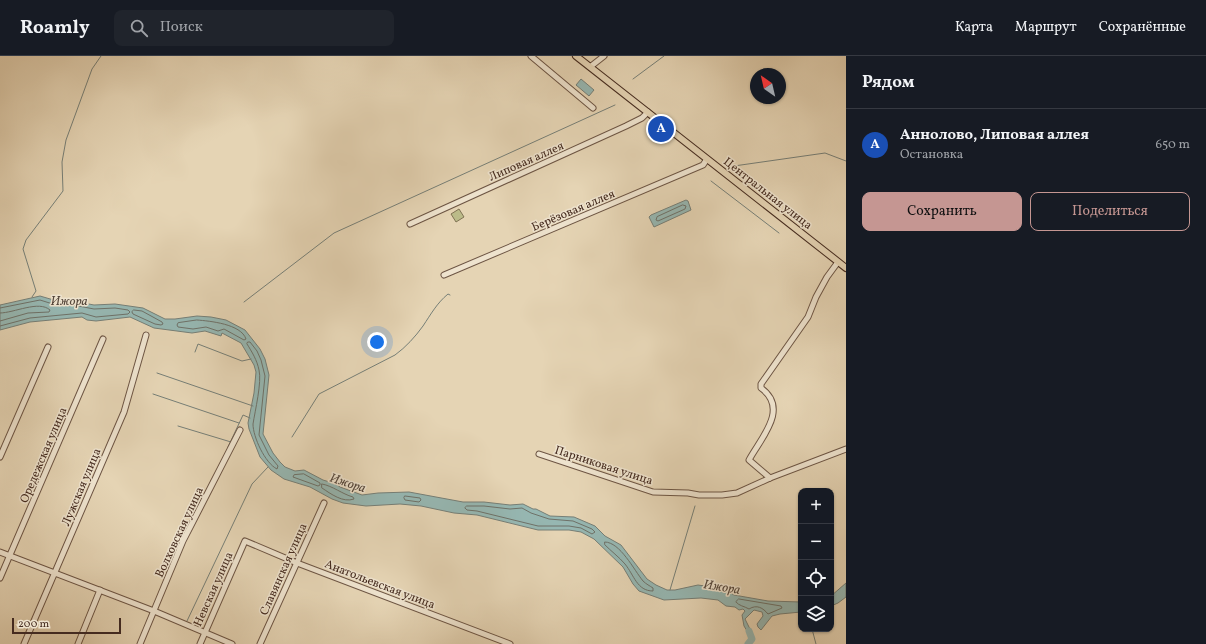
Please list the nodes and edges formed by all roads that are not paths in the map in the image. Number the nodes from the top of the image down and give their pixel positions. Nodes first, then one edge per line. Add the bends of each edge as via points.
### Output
1 (531, 56) edge
2 (576, 56) edge
3 (604, 56) edge
4 (590, 67) junction
5 (593, 108) dead end
6 (648, 112) junction
7 (707, 159) junction
8 (410, 224) dead end
9 (838, 262) junction
10 (846, 268) edge
11 (444, 275) dead end
12 (146, 335) dead end
13 (104, 340) dead end
14 (48, 347) dead end
15 (240, 430) dead end
16 (846, 448) edge
17 (539, 454) dead end
18 (0, 457) edge
19 (770, 478) junction
20 (324, 503) dead end
21 (245, 542) joint
22 (0, 552) edge
23 (10, 556) junction
24 (297, 563) junction
25 (55, 572) junction
26 (0, 578) edge
27 (100, 590) junction
28 (154, 611) junction
29 (205, 632) junction
30 (24, 644) edge
31 (78, 644) edge
32 (140, 644) edge
33 (200, 644) edge
34 (232, 644) edge
35 (260, 644) edge
36 (510, 644) edge

1 - 5 street
2 - 4 main road, Центральная улица
3 - 4 street
4 - 6 main road, Центральная улица
6 - 7 main road, Центральная улица
6 - 8 street, Липовая аллея via 626,126
7 - 9 main road, Центральная улица
7 - 11 street, Берёзовая аллея via 703,165
9 - 10 main road, Центральная улица
9 - 19 street via 816,297 808,316 761,384 761,388 771,399 773,415 765,435 749,460
12 - 25 street, Лужская улица via 124,412
13 - 23 street, Оредежская улица
14 - 18 street
15 - 28 street, Волховская улица via 183,541
16 - 19 street, Парниковая улица
17 - 19 street, Парниковая улица via 653,492 729,494
20 - 24 street, Славянская улица
21 - 24 street, Анатольевская улица
21 - 29 street, Невская улица
22 - 23 street
23 - 25 street
23 - 26 street, Оредежская улица
24 - 35 street, Славянская улица
24 - 36 street, Анатольевская улица
25 - 27 street
25 - 30 street, Лужская улица
27 - 28 street
27 - 31 street
28 - 29 street
28 - 32 street, Волховская улица
29 - 33 street, Невская улица
29 - 34 street

